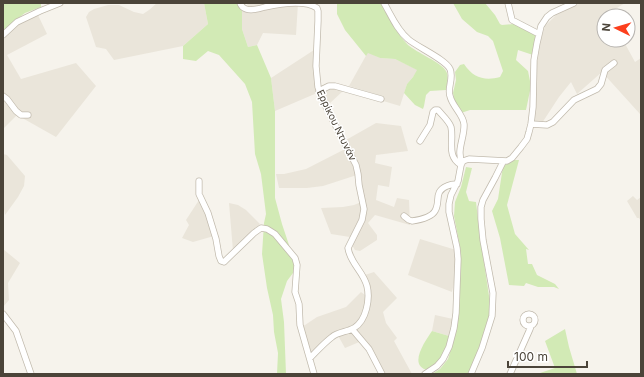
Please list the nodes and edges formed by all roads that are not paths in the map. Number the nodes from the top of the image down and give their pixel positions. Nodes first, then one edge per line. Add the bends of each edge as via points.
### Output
1 (60, 3) edge
2 (240, 3) edge
3 (384, 3) edge
4 (508, 3) edge
5 (574, 3) edge
6 (3, 34) edge
7 (539, 34) junction
8 (614, 63) dead end
9 (319, 91) junction
10 (3, 96) edge
11 (381, 99) dead end
12 (28, 116) dead end
13 (531, 124) junction
14 (420, 141) dead end
15 (503, 162) junction
16 (461, 164) junction
17 (198, 181) dead end
18 (457, 184) junction
19 (404, 216) dead end
20 (3, 314) edge
21 (531, 326) dead end
22 (352, 329) junction
23 (310, 358) junction
24 (31, 374) edge
25 (314, 374) edge
26 (382, 374) edge
27 (425, 374) edge
28 (470, 374) edge
29 (510, 374) edge

1 - 6 street via 17,22
2 - 9 street, Ερρίκου Ντυνάν via 244,9 251,10 294,3 317,7 316,66
3 - 16 street via 406,37 450,69 449,94 464,124
4 - 7 street via 512,20
5 - 7 street via 550,15 542,24
7 - 13 street via 534,60
8 - 13 street via 605,70 598,88 574,100 554,122 547,125
9 - 11 street via 335,86
9 - 22 street, Ερρίκου Ντυνάν via 356,165 364,207 363,218 348,248 351,258 364,278 368,298 362,319
10 - 12 street via 21,115
13 - 15 street via 527,139 510,160
14 - 16 street via 430,125 435,110 438,110 450,126 453,158
15 - 16 street via 469,159
15 - 28 street via 481,207 483,240 493,293 492,316 484,343
16 - 18 street
17 - 23 street via 199,194 208,213 221,261 224,262 261,228 275,234 296,260 298,267 295,293 301,328
18 - 19 street via 441,189 436,209 430,215 412,221
18 - 27 street via 449,204 458,259 455,321 443,360
20 - 24 street via 16,331
21 - 29 street
22 - 23 street via 333,336
22 - 26 street via 369,349
23 - 25 street

